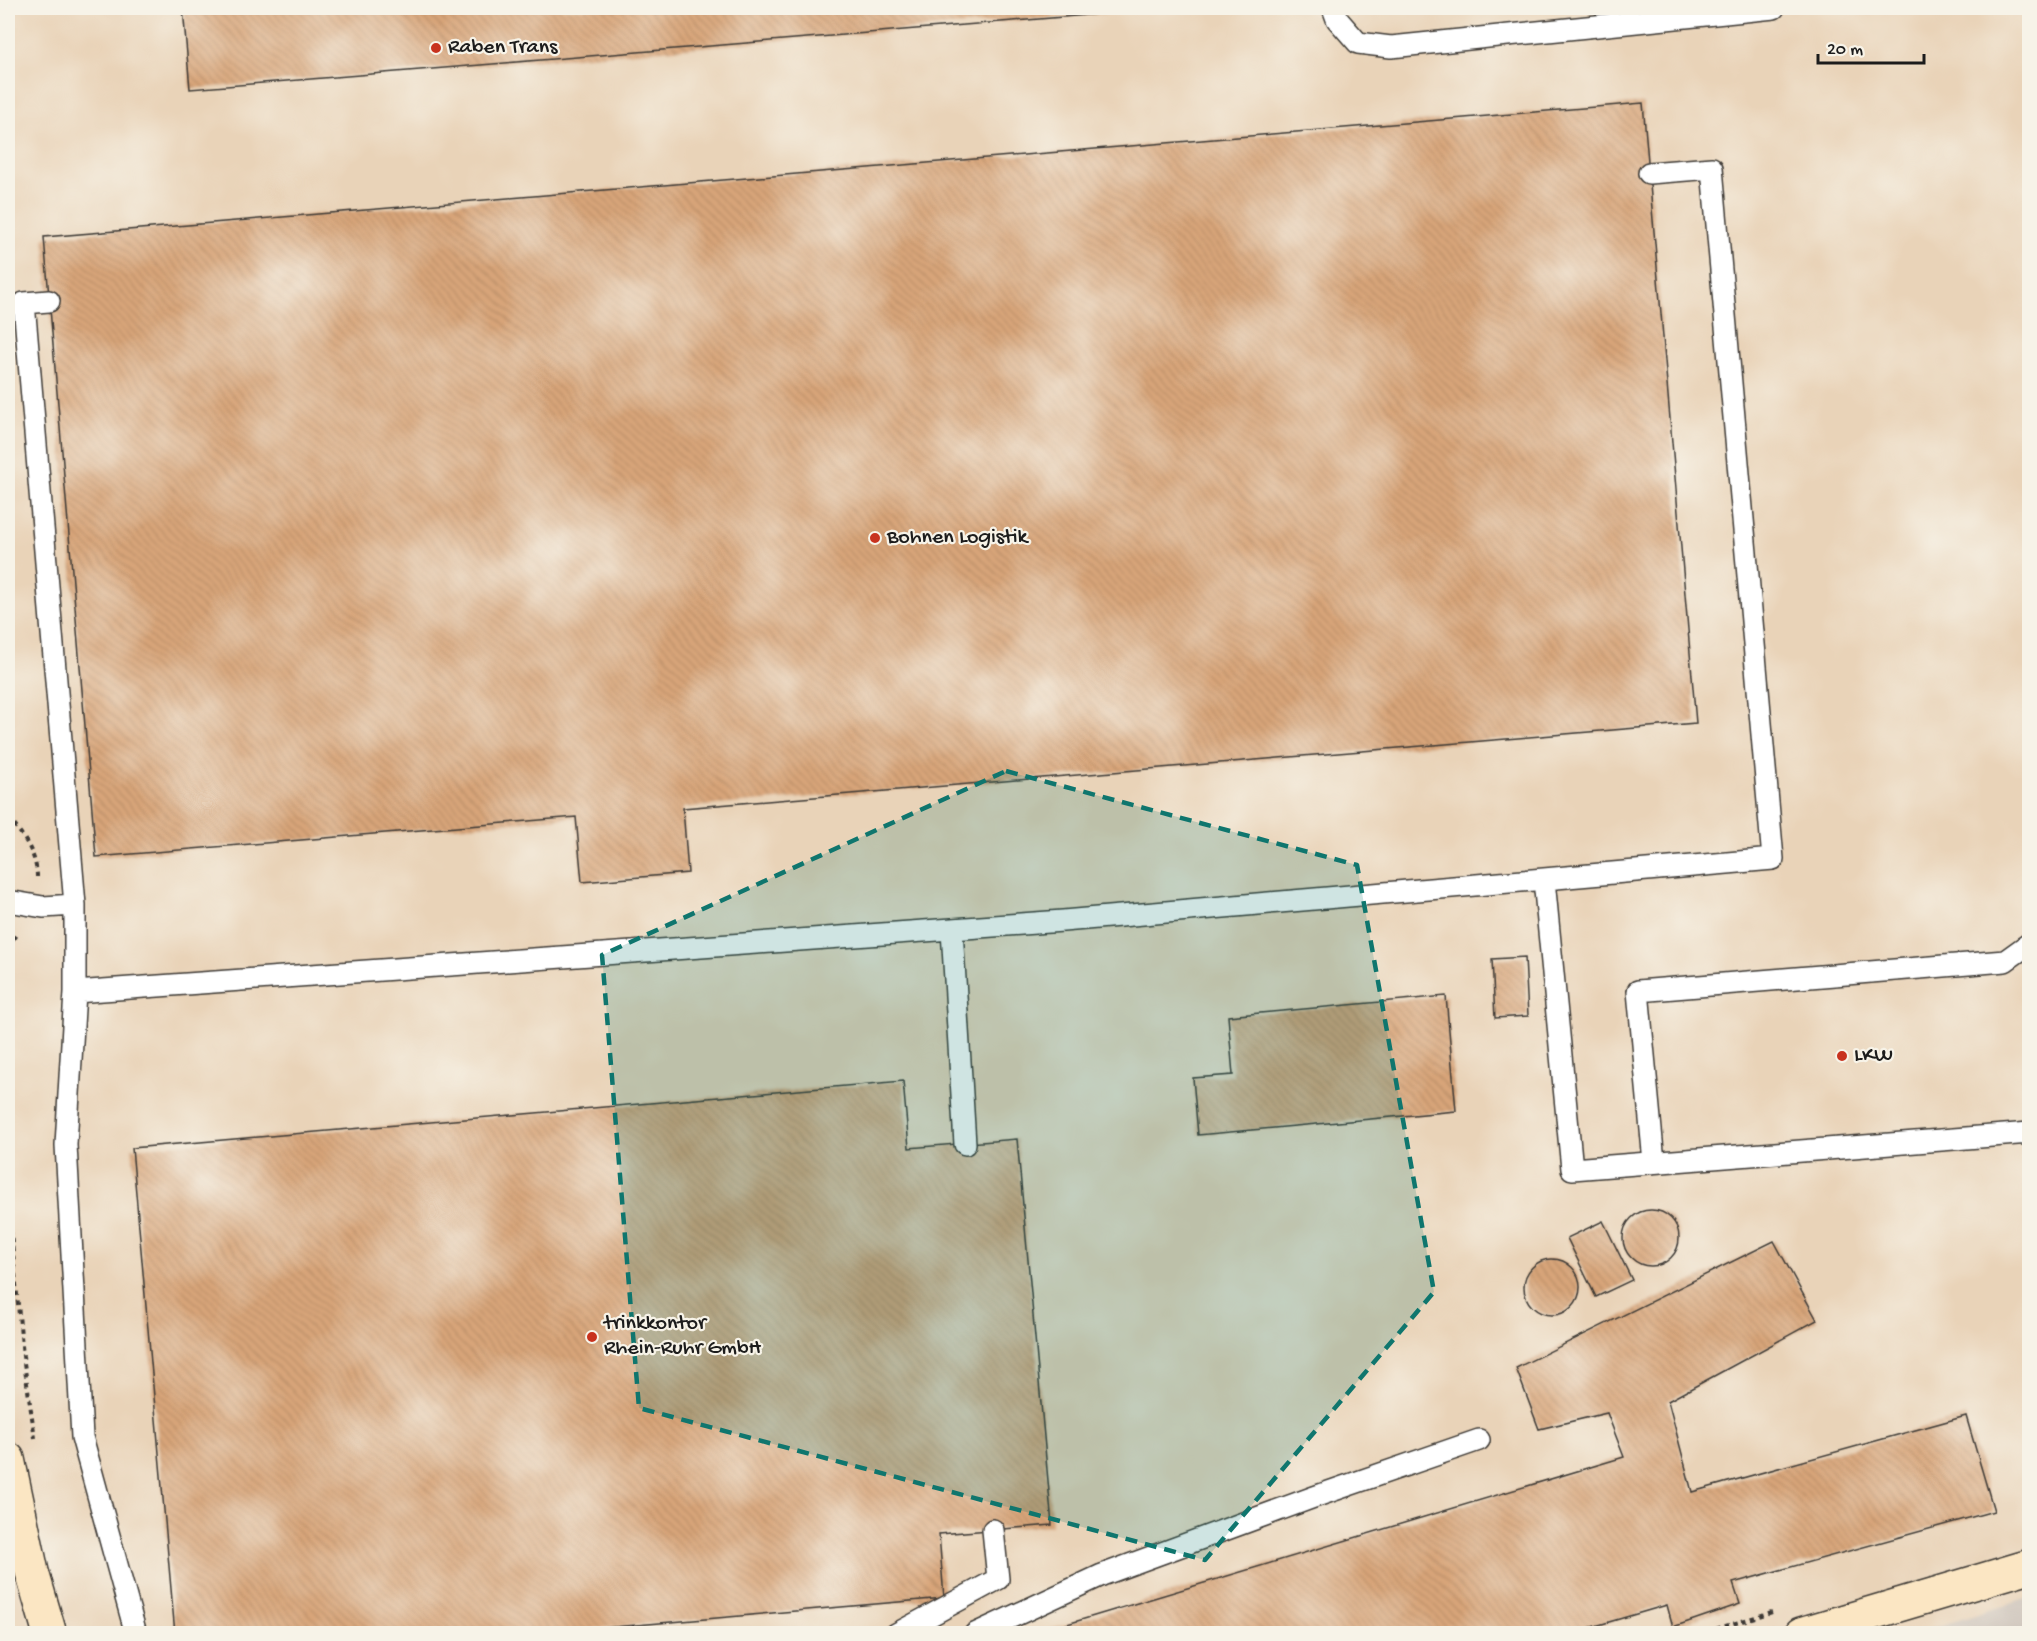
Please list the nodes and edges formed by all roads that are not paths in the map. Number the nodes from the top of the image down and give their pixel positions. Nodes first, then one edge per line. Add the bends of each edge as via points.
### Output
1 (1333, 8) edge
2 (1774, 8) edge
3 (1649, 173) dead end
4 (49, 301) dead end
5 (1544, 880) junction
6 (8, 901) edge
7 (75, 905) junction
8 (952, 930) junction
9 (2030, 943) edge
10 (75, 992) junction
11 (2030, 1134) edge
12 (965, 1144) dead end
13 (1654, 1162) junction
14 (1479, 1440) dead end
15 (8, 1459) edge
16 (993, 1530) dead end
17 (2030, 1566) edge
18 (50, 1634) edge
19 (136, 1634) edge
20 (896, 1634) edge
21 (975, 1634) edge
22 (1801, 1634) edge

1 - 2 lane via 1337,19 1358,43 1391,46
3 - 5 lane via 1712,168 1773,859
4 - 7 lane via 24,303
5 - 8 lane
5 - 13 lane via 1572,1168
6 - 7 lane via 43,907
7 - 10 lane
8 - 10 lane
8 - 12 lane
9 - 13 lane via 2005,962 1638,991
10 - 19 lane via 66,1145 82,1437
11 - 13 lane
14 - 21 lane via 1102,1575
15 - 18 street via 32,1572
16 - 20 lane via 998,1579
17 - 22 street

